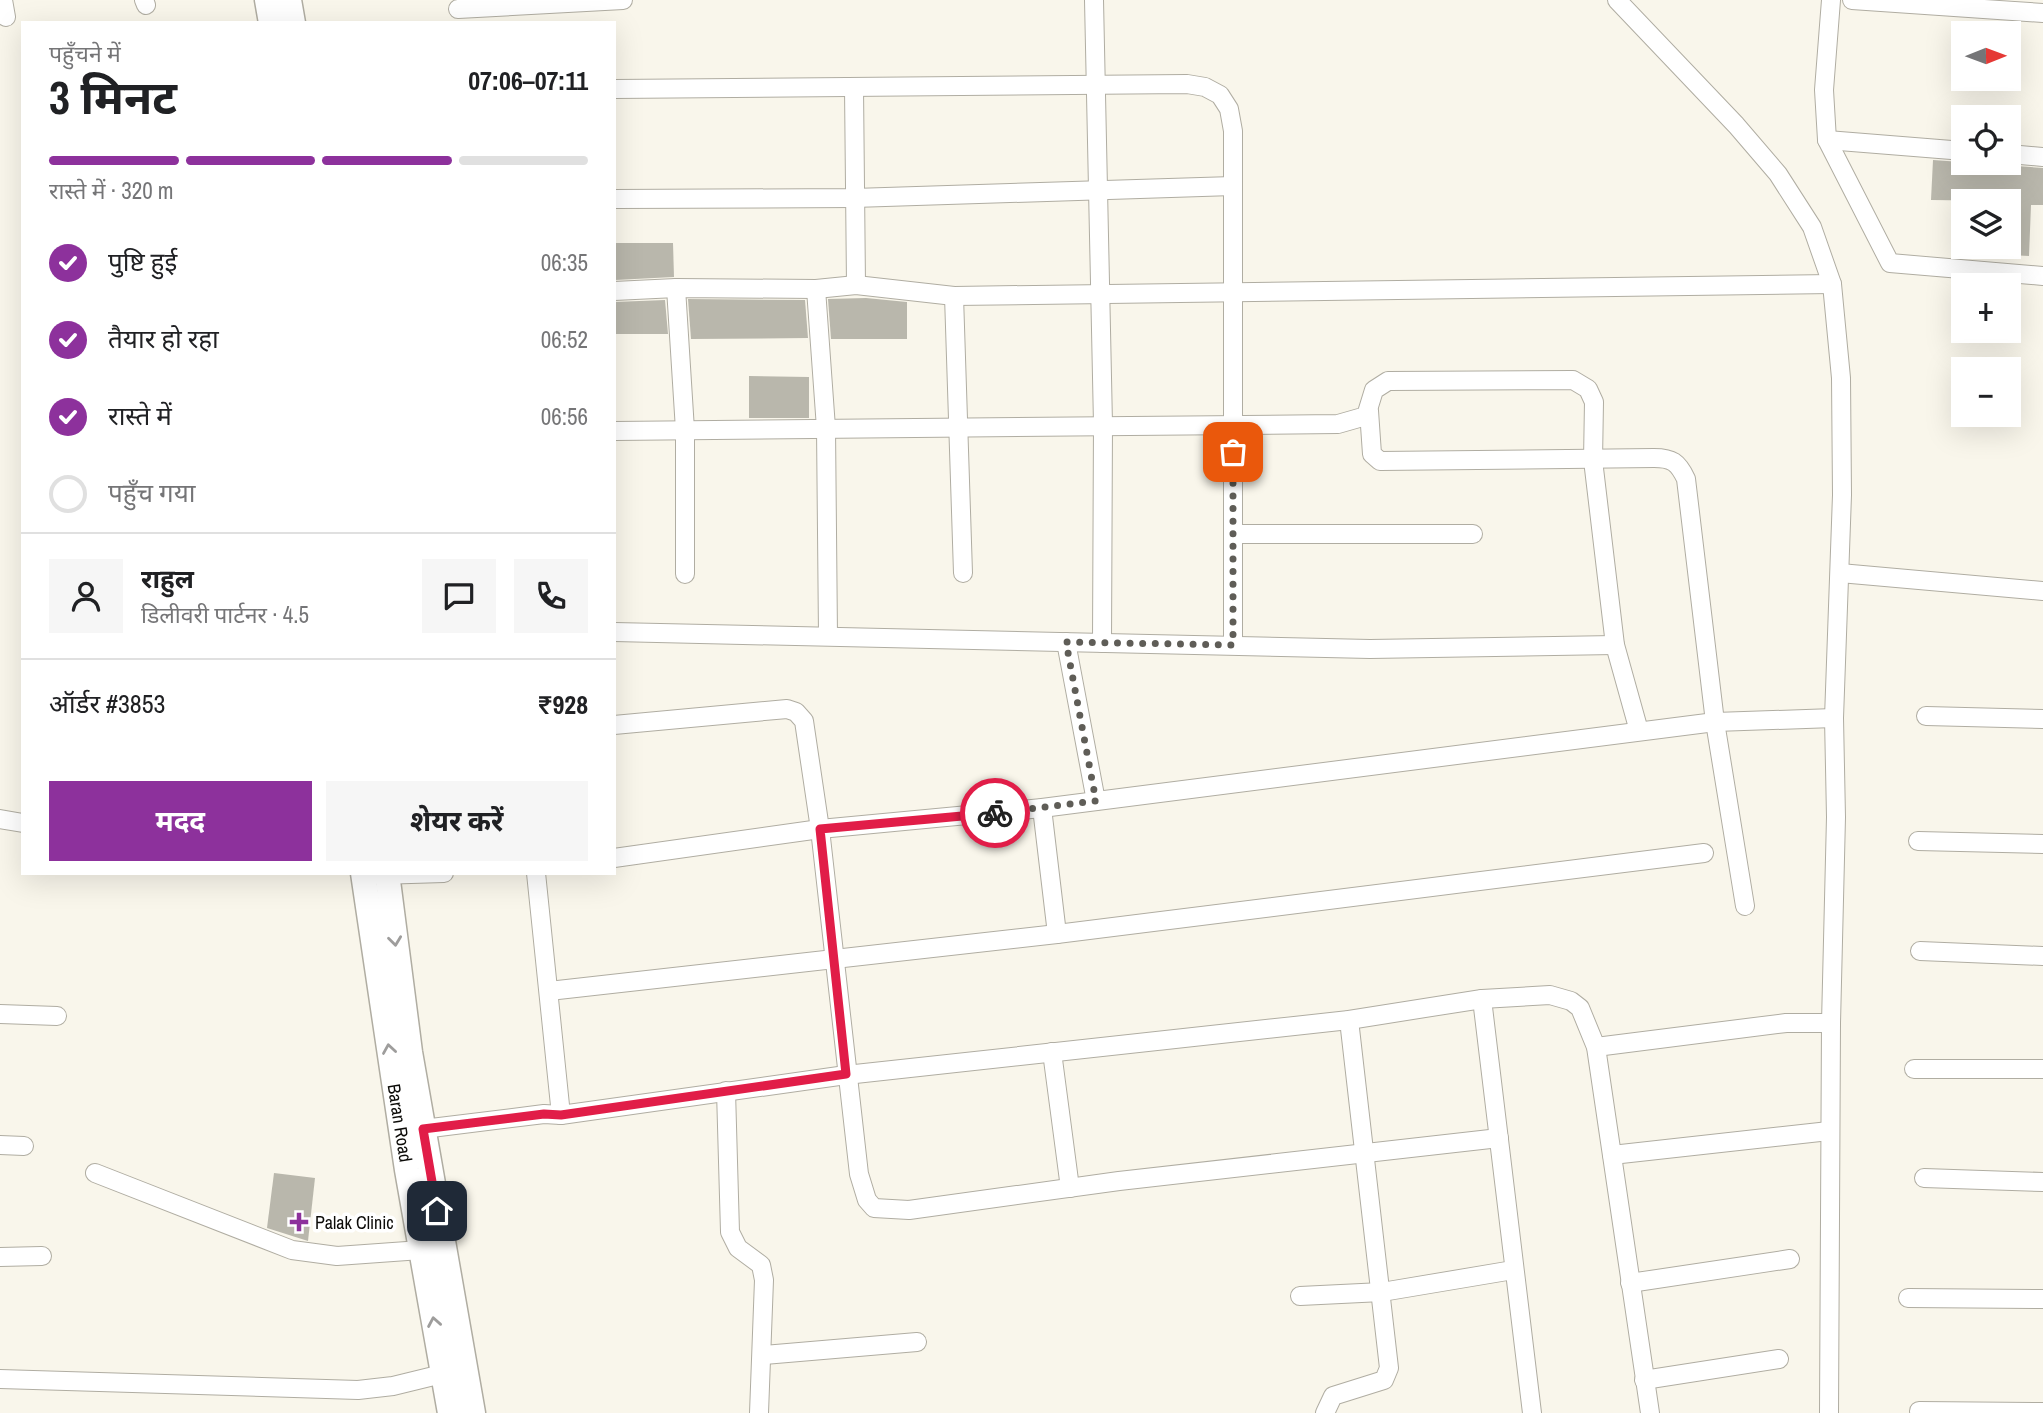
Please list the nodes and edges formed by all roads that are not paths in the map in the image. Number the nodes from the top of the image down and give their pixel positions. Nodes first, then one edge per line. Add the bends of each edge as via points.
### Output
1 (267, 0) edge
2 (289, 0) edge
3 (623, 0) edge
4 (1094, 0) edge
5 (1617, 0) edge
6 (1831, 0) edge
7 (1853, 0) edge
8 (458, 9) dead end
9 (2043, 13) edge
10 (271, 21) edge
11 (293, 21) edge
12 (1095, 84) junction
13 (854, 88) junction
14 (616, 89) edge
15 (1827, 140) junction
16 (1951, 150) edge
17 (2021, 155) edge
18 (2043, 157) edge
19 (1233, 186) junction
20 (1098, 191) junction
21 (854, 198) junction
22 (616, 200) edge
23 (2043, 276) edge
24 (1832, 284) junction
25 (856, 285) junction
26 (676, 288) junction
27 (816, 289) junction
28 (1234, 290) junction
29 (616, 291) edge
30 (1101, 295) junction
31 (954, 296) junction
32 (1369, 411) junction
33 (1103, 424) junction
34 (1233, 424) junction
35 (957, 426) junction
36 (826, 428) junction
37 (685, 430) junction
38 (616, 431) edge
39 (1593, 460) junction
40 (1234, 534) junction
41 (1473, 534) dead end
42 (962, 573) dead end
43 (1840, 573) junction
44 (685, 574) dead end
45 (2043, 591) edge
46 (616, 632) edge
47 (828, 636) junction
48 (1066, 642) junction
49 (1102, 643) junction
50 (1233, 645) junction
51 (1615, 645) junction
52 (1926, 716) dead end
53 (1834, 718) junction
54 (2043, 719) edge
55 (1715, 722) junction
56 (616, 725) edge
57 (1639, 731) junction
58 (1096, 801) junction
59 (1042, 808) junction
60 (0, 819) edge
61 (21, 823) edge
62 (820, 829) junction
63 (1919, 841) dead end
64 (2043, 844) edge
65 (1704, 853) dead end
66 (616, 858) edge
67 (376, 875) edge
68 (376, 875) edge
69 (536, 875) edge
70 (1745, 906) dead end
71 (1057, 934) junction
72 (1920, 951) dead end
73 (2043, 956) edge
74 (833, 957) junction
75 (549, 991) junction
76 (1482, 999) junction
77 (0, 1014) edge
78 (57, 1016) dead end
79 (1349, 1020) junction
80 (1831, 1023) junction
81 (1596, 1047) junction
82 (1052, 1052) junction
83 (1914, 1069) dead end
84 (2043, 1069) edge
85 (846, 1074) junction
86 (726, 1091) junction
87 (561, 1115) junction
88 (423, 1129) junction
89 (1829, 1131) junction
90 (1499, 1138) junction
91 (0, 1144) edge
92 (24, 1146) dead end
93 (1366, 1152) junction
94 (1612, 1155) junction
95 (95, 1173) dead end
96 (1924, 1178) dead end
97 (2043, 1182) edge
98 (1070, 1188) junction
99 (421, 1250) junction
100 (42, 1256) dead end
101 (0, 1258) edge
102 (1790, 1259) dead end
103 (1513, 1270) junction
104 (1630, 1283) junction
105 (1382, 1292) junction
106 (1300, 1296) dead end
107 (1908, 1298) dead end
108 (2043, 1299) edge
109 (917, 1342) dead end
110 (764, 1355) junction
111 (1779, 1359) dead end
112 (442, 1374) junction
113 (0, 1379) edge
114 (1644, 1380) junction
115 (1919, 1411) dead end
116 (2043, 1412) edge
117 (450, 1413) edge
118 (473, 1413) edge
119 (759, 1413) edge
120 (1325, 1413) edge
121 (1532, 1413) edge
122 (1650, 1413) edge
123 (1829, 1413) edge

1 - 10 main road
2 - 11 main road
3 - 8 street
4 - 12 street
5 - 24 street via 1778,174 1812,227
6 - 15 street via 1824,90
7 - 9 street
12 - 13 street
12 - 19 street via 1187,84 1220,94 1232,120
12 - 20 street
13 - 14 street
13 - 21 street
15 - 16 street
15 - 23 street via 1890,263
17 - 18 street
19 - 20 street
19 - 28 street
20 - 21 street
20 - 30 street
21 - 22 street
21 - 25 street
24 - 28 street
24 - 43 street via 1840,378
25 - 27 street
25 - 31 street
26 - 27 street
26 - 29 street
26 - 37 street
27 - 36 street
28 - 30 street
28 - 34 street
30 - 31 street
30 - 33 street
31 - 35 street
32 - 34 street via 1360,420 1338,424
32 - 39 street via 1372,454 1380,461
32 - 39 street via 1374,390 1388,381 1573,380 1592,395
33 - 34 street
33 - 35 street
33 - 49 street
34 - 40 street
35 - 36 street
35 - 42 street
36 - 37 street
36 - 47 street
37 - 38 street
37 - 44 street
39 - 51 street
39 - 55 street via 1670,458 1680,466 1686,479
40 - 41 street
40 - 50 street
43 - 45 street
43 - 53 street
46 - 47 street
47 - 48 street
48 - 49 street
48 - 58 street
49 - 50 street
50 - 51 street via 1370,649
51 - 57 street
52 - 54 street
53 - 55 street
53 - 80 street
55 - 57 street
55 - 70 street
56 - 62 street via 792,710 800,715 808,734
57 - 58 street
58 - 59 street
59 - 62 street
59 - 71 street
60 - 61 street
62 - 66 street
62 - 74 street
63 - 64 street
65 - 71 street
67 -> 88 main road, Baran Road
99 -> 68 main road, Baran Road
69 - 75 street
71 - 74 street
72 - 73 street
74 - 75 street
74 - 85 street
75 - 87 street
76 - 79 street
76 - 81 street via 1550,995 1571,1001 1586,1018
76 - 90 street
77 - 78 street
79 - 82 street
79 - 93 street
80 - 81 street via 1786,1023
80 - 89 street
81 - 94 street
82 - 85 street
82 - 98 street
83 - 84 street
85 - 86 street
85 - 98 street via 859,1174 874,1208 909,1210
86 - 87 street
86 - 110 street via 730,1232 734,1244 758,1261 763,1272
87 - 88 street
88 - 118 main road, Baran Road
89 - 94 street
89 - 123 street
90 - 93 street
90 - 103 street
91 - 92 street
93 - 98 street
93 - 105 street
94 - 104 street
95 - 99 street via 292,1250 337,1256
96 - 97 street
112 -> 99 main road, Baran Road
100 - 101 street
102 - 104 street
103 - 105 street
103 - 121 street
104 - 114 street
105 - 106 street
105 - 120 street via 1387,1376 1376,1384 1333,1396
107 - 108 street
109 - 110 street
110 - 119 street
111 - 114 street
112 - 113 street via 358,1390
112 - 117 main road, Baran Road
114 - 122 street
115 - 116 street

